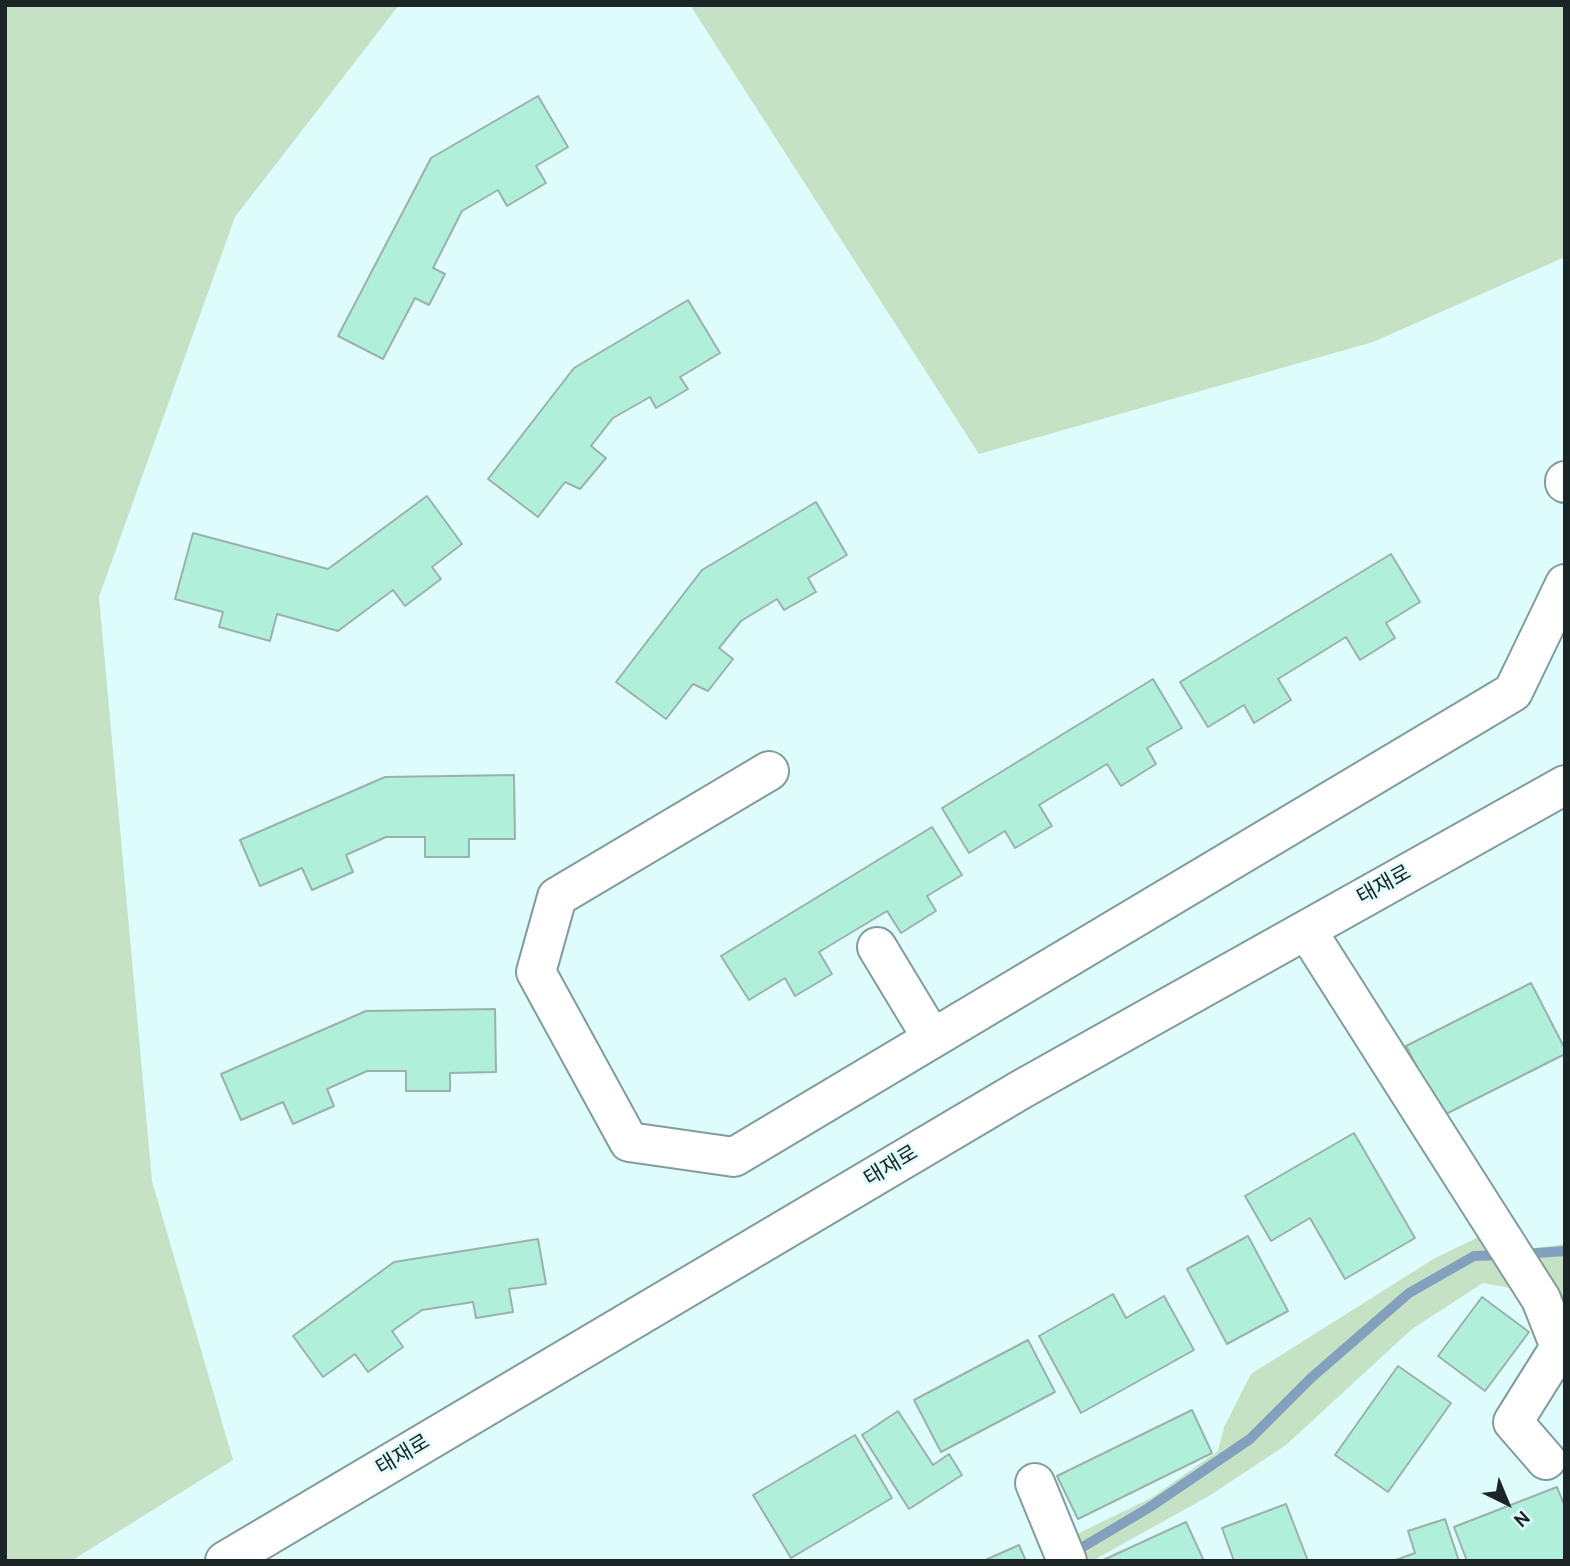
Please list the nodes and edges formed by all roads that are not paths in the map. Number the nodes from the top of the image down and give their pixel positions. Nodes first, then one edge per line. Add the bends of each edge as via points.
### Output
1 (1565, 584) edge
2 (769, 771) dead end
3 (1565, 785) edge
4 (1565, 808) edge
5 (1316, 945) junction
6 (877, 947) dead end
7 (932, 1038) junction
8 (1562, 1350) edge
9 (1546, 1460) dead end
10 (1035, 1483) dead end
11 (1060, 1544) edge
12 (225, 1561) edge
13 (268, 1561) edge

1 - 7 main road via 1513,692
2 - 7 main road via 557,897 536,972 629,1142 734,1157
3 - 12 main road, 태재로 via 1022,1089
4 - 5 main road, 태재로
5 - 8 main road via 1541,1299
5 - 13 main road, 태재로 via 1032,1105
6 - 7 main road
8 - 9 main road via 1513,1422
10 - 11 main road

